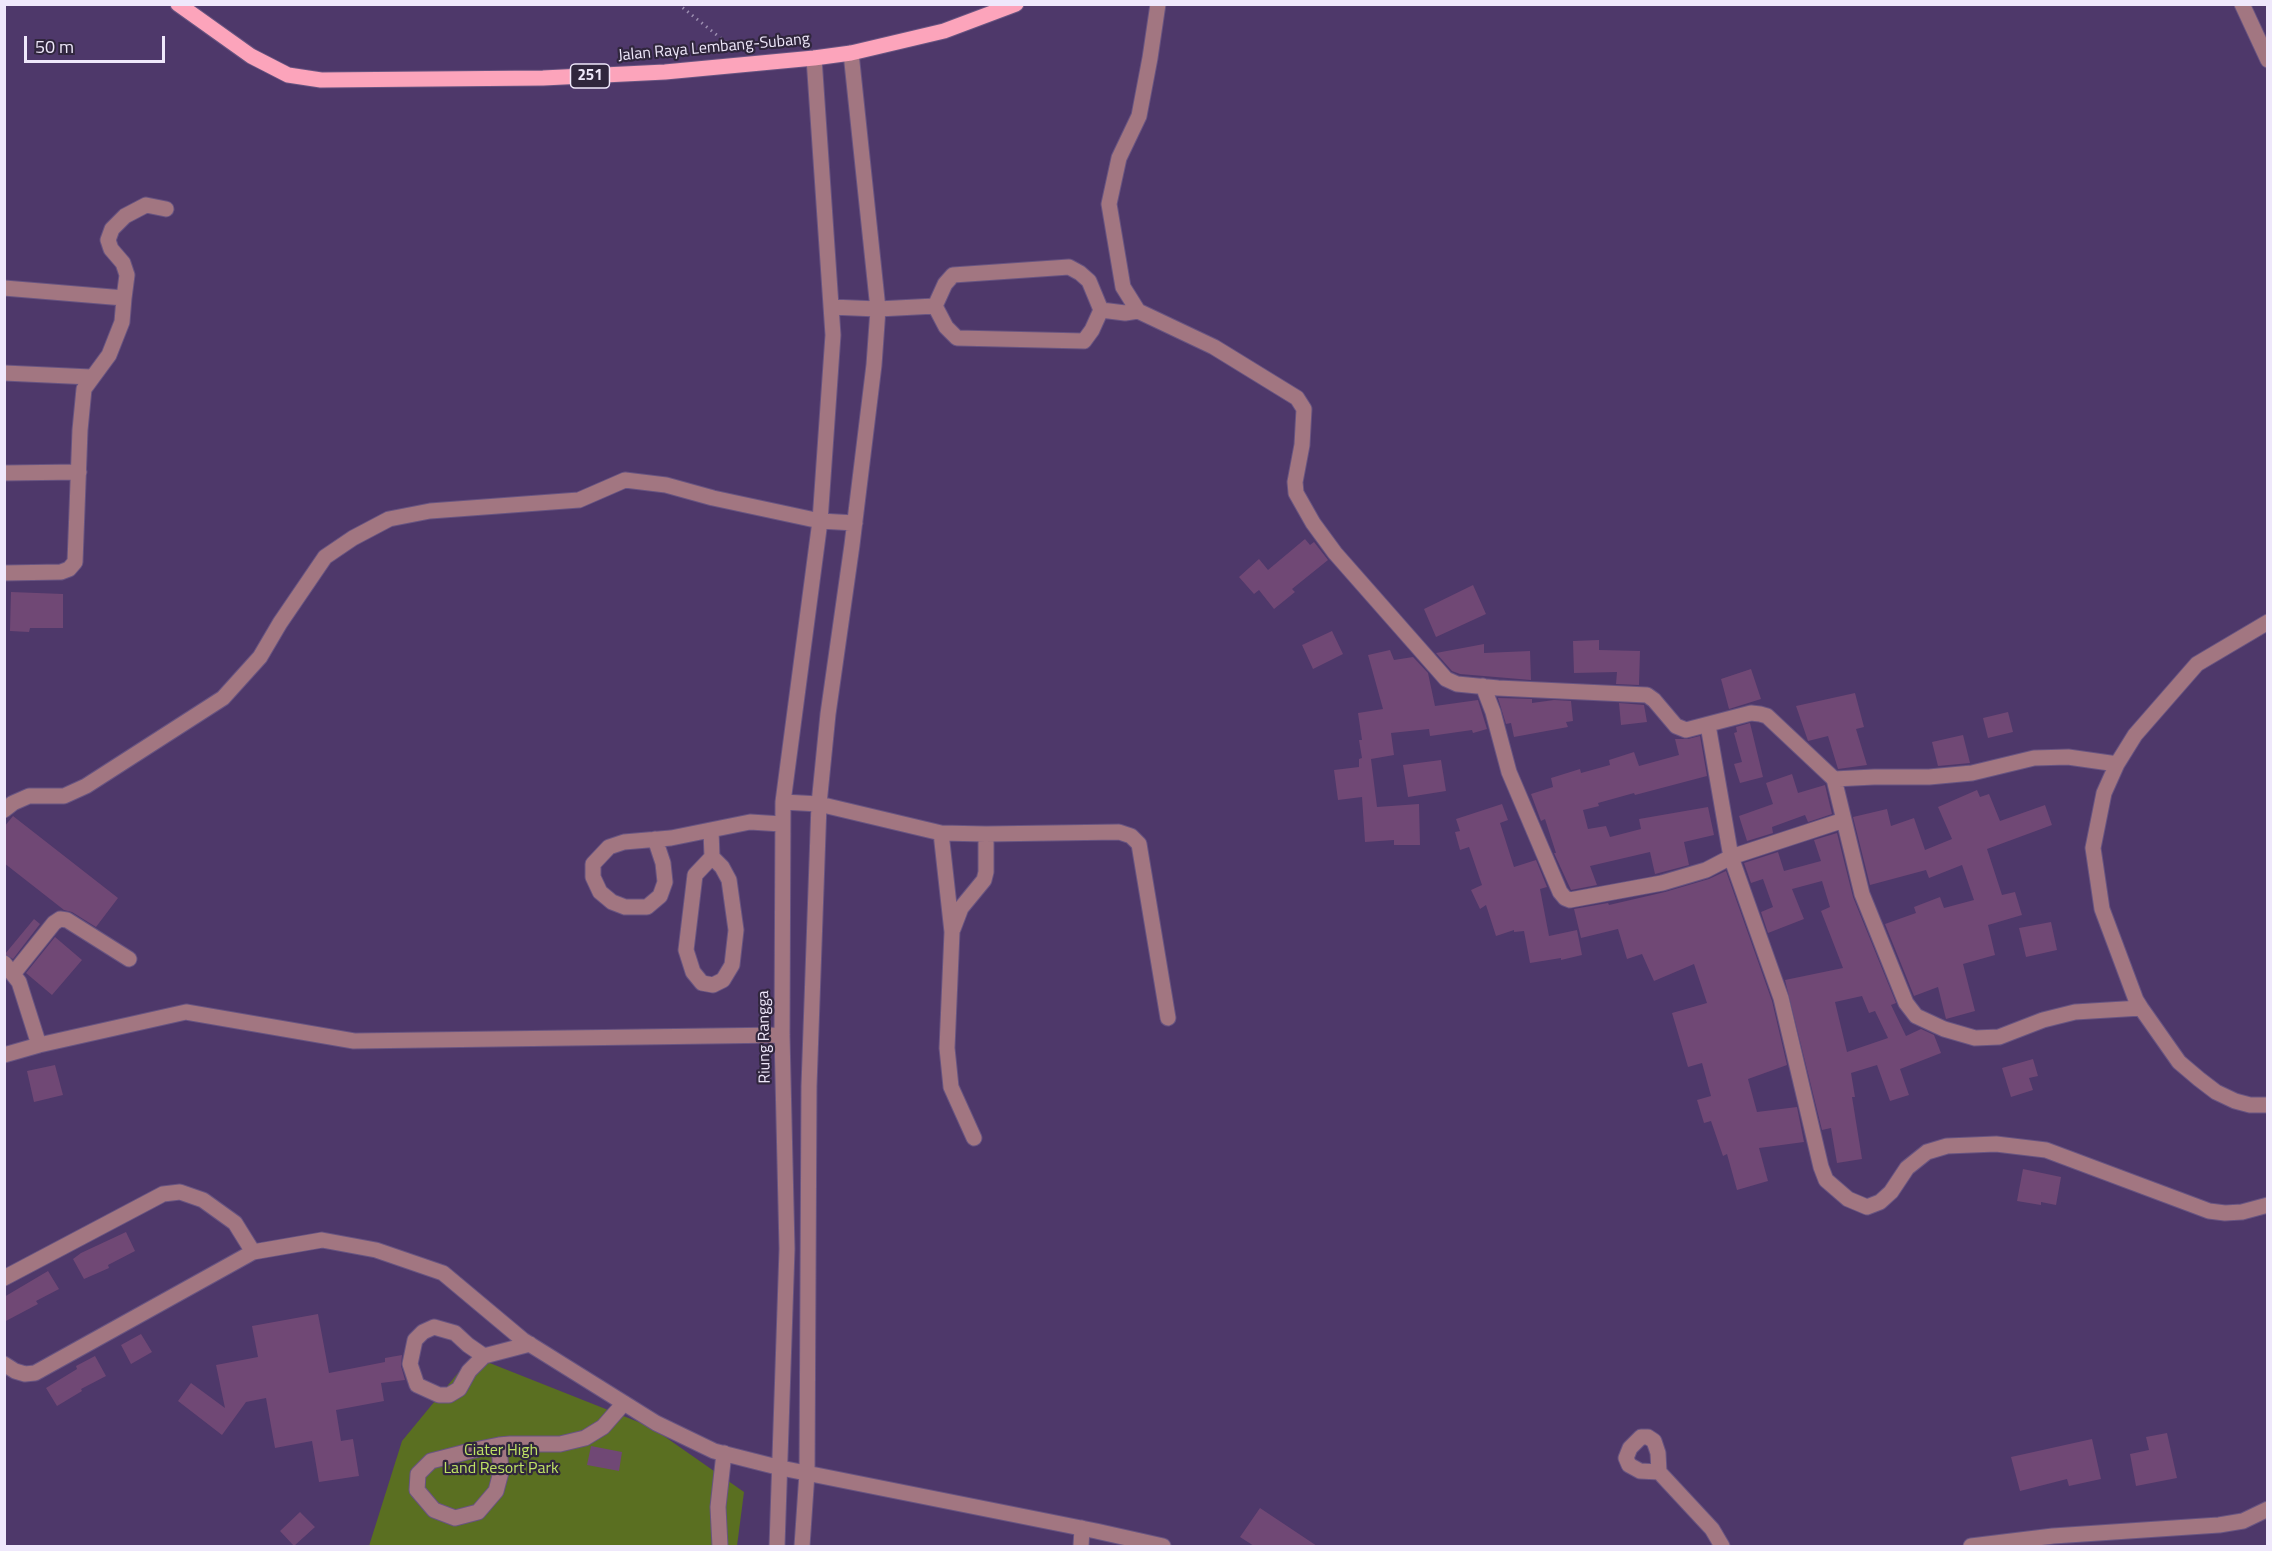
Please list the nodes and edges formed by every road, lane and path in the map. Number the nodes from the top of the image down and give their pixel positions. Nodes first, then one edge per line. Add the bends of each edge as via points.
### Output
1 (178, 4) edge
2 (678, 4) edge
3 (1016, 4) edge
4 (1158, 4) edge
5 (2242, 4) edge
6 (851, 53) junction
7 (814, 58) junction
8 (2268, 60) edge
9 (751, 64) junction
10 (166, 208) dead end
11 (4, 288) edge
12 (123, 298) junction
13 (935, 306) junction
14 (831, 307) junction
15 (878, 309) junction
16 (1101, 309) junction
17 (1138, 311) junction
18 (4, 374) edge
19 (91, 377) junction
20 (79, 472) junction
21 (4, 473) edge
22 (820, 521) junction
23 (855, 524) junction
24 (4, 573) edge
25 (2268, 622) edge
26 (1483, 686) junction
27 (1708, 724) junction
28 (2117, 764) junction
29 (1834, 779) junction
30 (783, 802) junction
31 (819, 804) junction
32 (4, 810) edge
33 (1844, 820) junction
34 (783, 824) junction
35 (711, 830) junction
36 (941, 833) junction
37 (986, 834) junction
38 (655, 839) junction
39 (712, 857) junction
40 (1731, 857) junction
41 (952, 932) junction
42 (129, 959) dead end
43 (9, 969) edge
44 (2141, 1008) junction
45 (1168, 1018) dead end
46 (782, 1035) junction
47 (39, 1045) junction
48 (4, 1055) edge
49 (2268, 1105) edge
50 (974, 1138) dead end
51 (2268, 1205) edge
52 (253, 1252) junction
53 (4, 1278) edge
54 (530, 1344) junction
55 (484, 1356) junction
56 (4, 1364) edge
57 (624, 1403) junction
58 (499, 1445) junction
59 (724, 1453) junction
60 (781, 1468) junction
61 (807, 1473) junction
62 (1659, 1473) dead end
63 (2268, 1509) edge
64 (1082, 1528) junction
65 (720, 1546) edge
66 (777, 1546) edge
67 (802, 1546) edge
68 (1081, 1546) edge
69 (1163, 1546) edge
70 (1722, 1546) edge
71 (1971, 1546) edge

1 - 9 main road, Jalan Raya Lembang-Subang / 251 via 251,56 288,75 321,80 543,78
2 - 9 path
3 - 6 main road, Jalan Raya Lembang-Subang / 251 via 944,32
4 - 17 street via 1139,116 1119,158 1109,204 1123,287
5 - 8 street
6 - 7 main road, Jalan Raya Lembang-Subang / 251
6 - 15 street
7 - 9 main road, Jalan Raya Lembang-Subang / 251
7 - 14 street, Riung Rangga
10 - 12 street via 146,205 125,216 112,229 108,240 127,275
11 - 12 street
12 - 19 street via 122,322 109,355
13 - 15 street
13 - 16 street via 957,338 1084,340
13 - 16 street via 953,275 1069,267 1089,282
14 - 15 street
14 - 22 street, Riung Rangga via 833,335
15 - 23 street
16 - 17 street
17 - 26 street via 1214,348 1297,398 1304,410 1296,493 1313,523 1446,679
18 - 19 street
19 - 20 street via 84,389
20 - 21 street
20 - 24 street via 75,562 61,572
22 - 23 street
22 - 30 street, Riung Rangga
22 - 32 street via 666,485 624,480 579,500 430,510 389,519 325,557 260,657 223,699 86,786 64,796 29,796
23 - 31 street
25 - 28 street via 2197,664 2134,735
26 - 27 street via 1637,693 1654,700 1681,730
26 - 40 street via 1509,772 1565,898 1575,900 1662,883 1706,870
27 - 29 street via 1751,713 1767,716
27 - 40 street
28 - 29 street via 2068,757 2034,758 1972,773
28 - 44 street via 2104,793 2093,848 2102,909
29 - 33 street
30 - 31 street
30 - 34 street, Riung Rangga
31 - 36 street
31 - 61 street via 809,1086
33 - 40 street
33 - 44 street via 1862,894 1906,1004 1916,1016 1975,1038 1999,1037 2075,1012
34 - 35 street via 750,822
34 - 46 street, Riung Rangga
35 - 38 street
35 - 39 street
36 - 37 street
36 - 41 street
37 - 41 street via 984,880 961,908
37 - 45 street via 1119,832 1139,844
38 - 38 street via 624,842 601,854 593,864 593,877 600,892 626,907 647,907 660,896 665,882
39 - 39 street via 729,880 736,930 732,965 723,980 712,985 702,983 693,972 686,950 695,875
40 - 51 street via 1781,998 1821,1167 1826,1180 1848,1199 1868,1207 1880,1203 1907,1168 1927,1152 1947,1146 1995,1144 2046,1150 2209,1211 2242,1212
41 - 50 street via 947,1048 951,1087
42 - 43 street via 60,919
43 - 47 street via 19,982
44 - 49 street via 2179,1062 2216,1092 2250,1105
46 - 47 street via 354,1041 186,1012
46 - 60 street, Riung Rangga via 787,1249
47 - 48 street
52 - 53 street via 235,1223 203,1200 180,1192 162,1194
52 - 54 street via 322,1240 376,1250 443,1273
52 - 56 street via 35,1373 25,1374
54 - 55 street
54 - 57 street
55 - 55 street via 459,1389 449,1395 417,1385 410,1364 415,1340 434,1327 455,1333
57 - 58 street via 603,1427 585,1438 560,1444
57 - 59 street via 656,1423
58 - 58 street via 431,1461 418,1474 417,1490 434,1510 455,1518 478,1512 496,1491 501,1472
59 - 60 street
59 - 65 street via 718,1507
60 - 61 street
60 - 66 street, Riung Rangga
61 - 64 street
61 - 67 street
62 - 70 street via 1712,1529
63 - 71 street via 2243,1521 2219,1525 2053,1536
64 - 68 street
64 - 69 street

